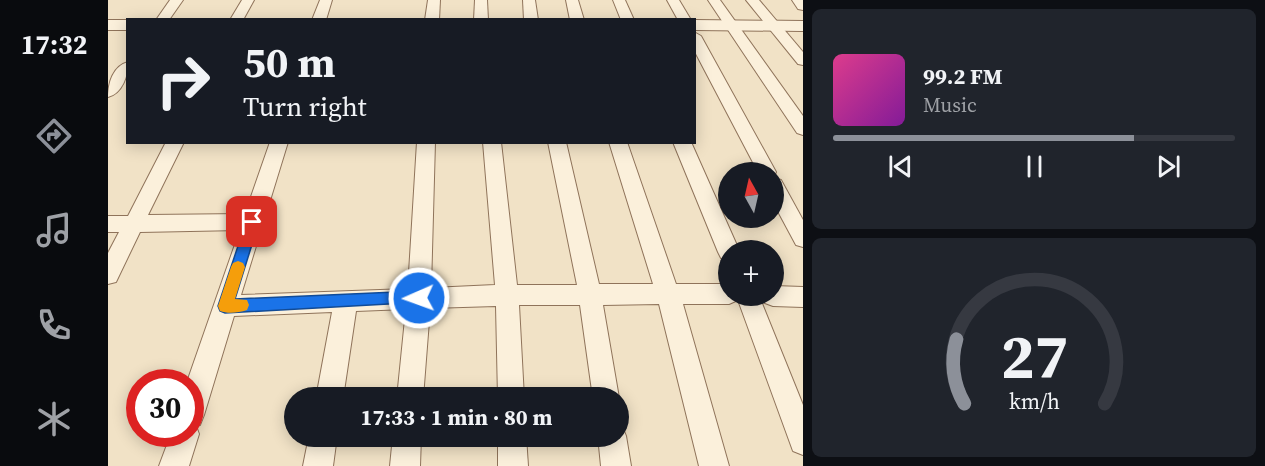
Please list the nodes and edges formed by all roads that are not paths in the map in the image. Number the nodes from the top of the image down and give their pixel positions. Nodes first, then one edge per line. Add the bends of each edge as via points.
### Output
1 (177, 0) edge
2 (248, 0) edge
3 (326, 0) edge
4 (434, 0) edge
5 (481, 0) edge
6 (529, 0) edge
7 (572, 0) edge
8 (619, 0) edge
9 (673, 0) edge
10 (714, 0) edge
11 (752, 0) edge
12 (798, 0) edge
13 (803, 6) edge
14 (164, 18) edge
15 (237, 18) edge
16 (321, 18) edge
17 (432, 18) edge
18 (481, 18) edge
19 (531, 18) edge
20 (576, 18) edge
21 (627, 18) edge
22 (684, 18) edge
23 (108, 25) edge
24 (126, 25) edge
25 (696, 25) edge
26 (731, 25) junction
27 (773, 26) junction
28 (803, 26) edge
29 (696, 40) edge
30 (803, 62) edge
31 (126, 69) edge
32 (108, 92) edge
33 (803, 129) edge
34 (174, 144) edge
35 (278, 144) edge
36 (426, 144) edge
37 (492, 144) edge
38 (557, 144) edge
39 (619, 144) edge
40 (683, 144) edge
41 (762, 162) edge
42 (784, 204) edge
43 (252, 222) junction
44 (108, 224) edge
45 (135, 224) junction
46 (803, 239) edge
47 (724, 240) edge
48 (108, 275) edge
49 (591, 294) junction
50 (668, 294) junction
51 (718, 294) edge
52 (507, 295) junction
53 (784, 296) edge
54 (803, 297) edge
55 (419, 298) junction
56 (346, 300) junction
57 (225, 306) junction
58 (752, 306) edge
59 (204, 371) edge
60 (332, 387) edge
61 (411, 387) edge
62 (511, 387) edge
63 (604, 387) edge
64 (803, 441) edge
65 (181, 447) edge
66 (321, 447) edge
67 (406, 447) edge
68 (512, 447) edge
69 (613, 447) edge
70 (174, 466) edge
71 (318, 466) edge
72 (405, 466) edge
73 (513, 466) edge
74 (616, 466) edge
75 (714, 466) edge

1 - 14 street
2 - 15 street
3 - 16 street
4 - 17 street
5 - 18 street
6 - 19 street
7 - 20 street
8 - 21 street
9 - 22 street
10 - 26 street
11 - 27 street
12 - 13 street
23 - 24 street
25 - 26 street
26 - 27 street
26 - 33 street
27 - 28 street
27 - 30 street
29 - 41 street
31 - 32 street
34 - 45 street
35 - 43 street
36 - 55 street
37 - 52 street
38 - 49 street
39 - 50 street
40 - 47 street
42 - 46 street
43 - 45 street
43 - 57 street
44 - 45 street
45 - 48 street
49 - 50 street
49 - 52 street
49 - 63 street
50 - 51 street
50 - 75 street
52 - 55 street
52 - 62 street
53 - 54 street
55 - 56 street
55 - 61 street
56 - 57 street
56 - 60 street
57 - 59 street
58 - 64 street
65 - 70 street
66 - 71 street
67 - 72 street
68 - 73 street
69 - 74 street

